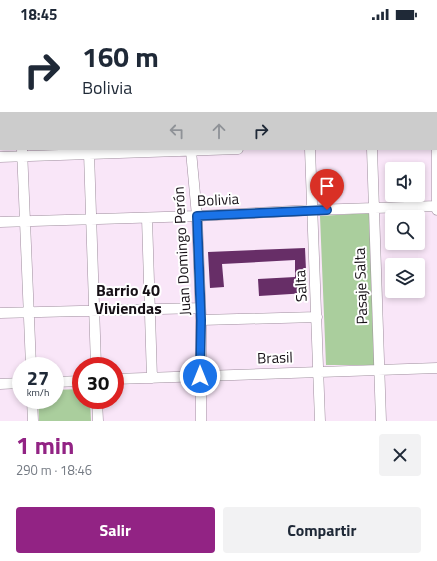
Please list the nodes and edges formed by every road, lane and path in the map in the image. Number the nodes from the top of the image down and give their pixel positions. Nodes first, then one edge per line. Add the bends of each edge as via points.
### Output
1 (437, 135) edge
2 (155, 150) edge
3 (206, 150) edge
4 (310, 150) edge
5 (372, 150) edge
6 (191, 151) junction
7 (22, 153) edge
8 (89, 153) junction
9 (0, 157) edge
10 (437, 206) edge
11 (373, 208) junction
12 (312, 210) junction
13 (437, 210) edge
14 (197, 216) junction
15 (148, 218) junction
16 (91, 219) junction
17 (26, 220) junction
18 (0, 222) edge
19 (200, 308) junction
20 (151, 309) junction
21 (95, 311) junction
22 (29, 312) junction
23 (0, 313) edge
24 (317, 317) junction
25 (201, 320) junction
26 (31, 357) edge
27 (96, 357) edge
28 (437, 368) edge
29 (379, 370) junction
30 (318, 372) junction
31 (200, 376) junction
32 (152, 378) junction
33 (124, 379) edge
34 (12, 383) edge
35 (0, 384) edge
36 (32, 409) edge
37 (97, 409) edge
38 (33, 421) edge
39 (98, 421) edge
40 (201, 421) edge
41 (320, 421) edge
42 (381, 421) edge

1 - 10 street
2 - 6 street
2 - 8 street
3 - 6 street
4 - 12 street, Salta
5 - 11 street, Pasaje Salta
6 - 14 street, Juan Domingo Perón
7 - 8 street
7 - 9 street
7 - 17 street
8 - 16 street
10 - 11 street, Bolivia
10 - 13 street
11 - 12 street, Bolivia
11 - 29 street, Pasaje Salta
12 - 14 street, Bolivia
12 - 24 street, Salta
14 - 15 street, Bolivia
14 - 19 street, Juan Domingo Perón
15 - 16 street, Bolivia
15 - 20 street
16 - 17 street, Bolivia
16 - 21 street
17 - 18 street, Bolivia
17 - 22 street
19 - 20 street
19 - 25 street, Juan Domingo Perón
20 - 21 street
20 - 32 street
21 - 22 street
21 - 27 street
22 - 23 street
22 - 26 street
24 - 25 street
24 - 30 street, Salta
25 - 31 street, Juan Domingo Perón
28 - 29 street, Brasil
29 - 30 street, Brasil
29 - 42 street, Pasaje Salta
30 - 31 street, Brasil
30 - 41 street, Salta
31 - 32 street, Brasil
31 - 40 street, Juan Domingo Perón
32 - 33 street, Brasil
34 - 35 street
36 - 38 street
37 - 39 street

